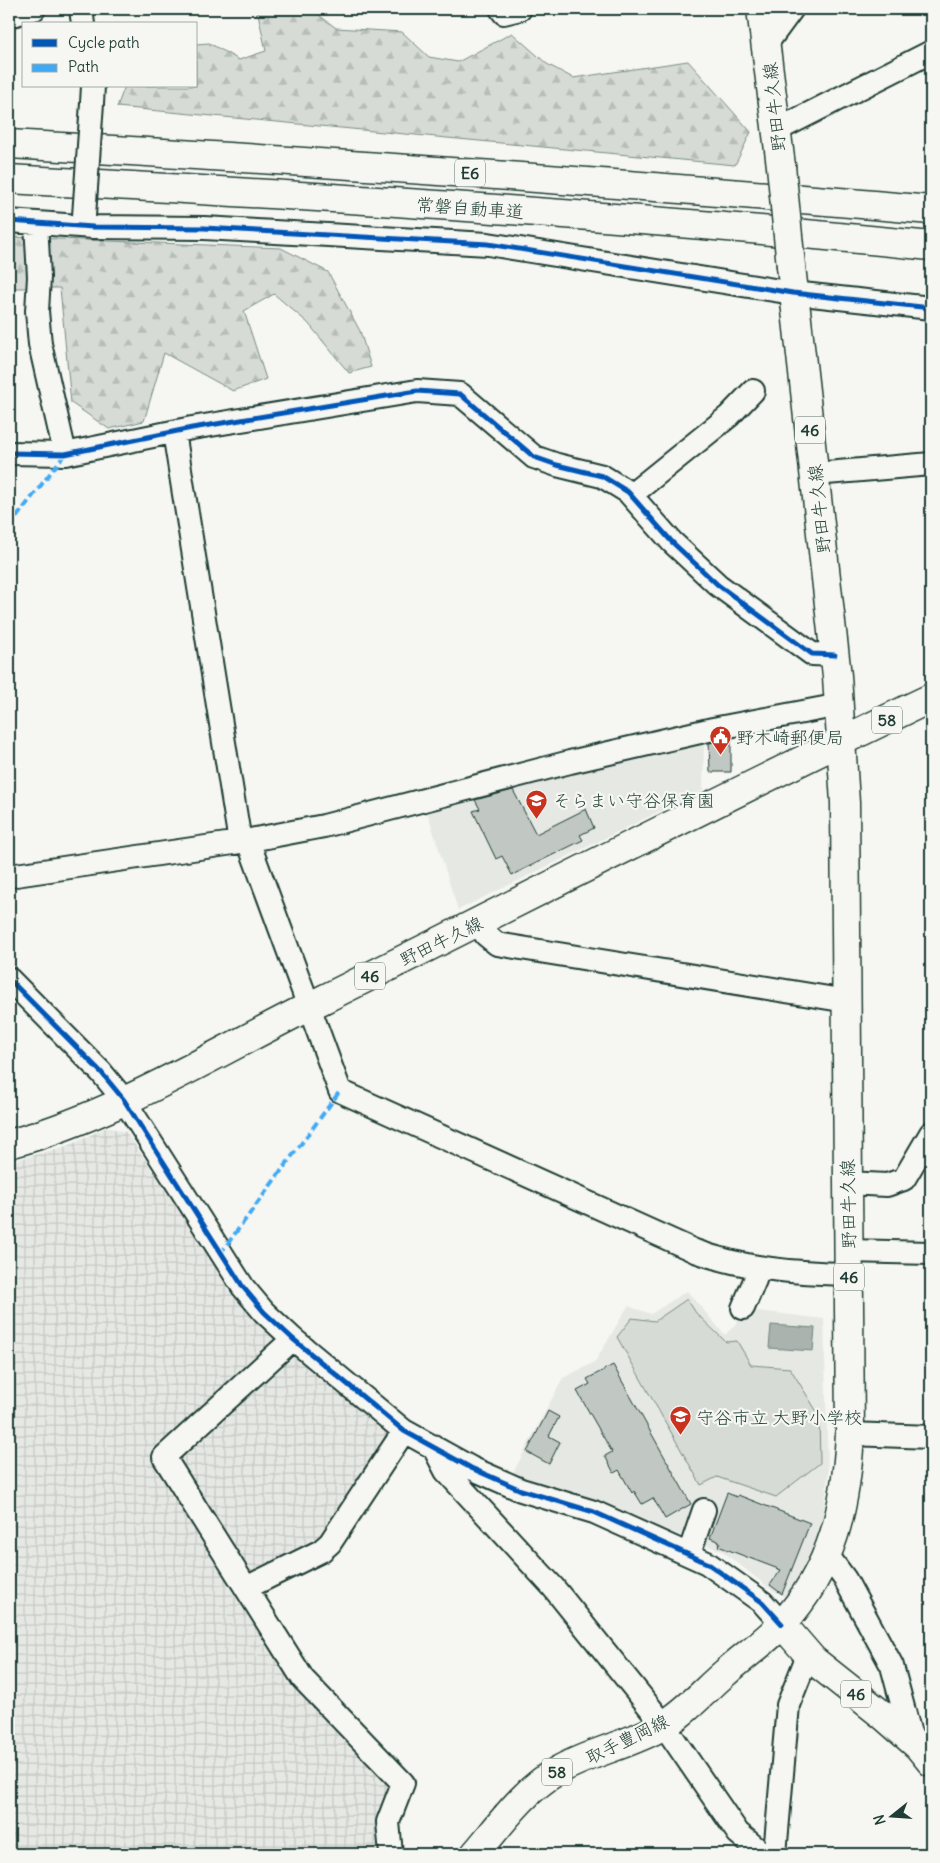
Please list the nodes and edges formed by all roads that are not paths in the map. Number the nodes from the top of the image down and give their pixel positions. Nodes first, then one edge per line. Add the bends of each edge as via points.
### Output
1 (34, 9) edge
2 (81, 9) edge
3 (500, 9) edge
4 (520, 9) edge
5 (761, 9) edge
6 (792, 9) edge
7 (9, 16) edge
8 (83, 22) edge
9 (767, 43) junction
10 (931, 52) edge
11 (92, 95) edge
12 (777, 130) junction
13 (9, 144) edge
14 (9, 178) edge
15 (931, 210) edge
16 (9, 221) edge
17 (83, 221) junction
18 (36, 223) junction
19 (931, 248) edge
20 (793, 293) junction
21 (931, 308) edge
22 (753, 391) dead end
23 (174, 432) junction
24 (9, 453) edge
25 (65, 454) junction
26 (931, 464) edge
27 (815, 474) junction
28 (631, 495) junction
29 (835, 655) junction
30 (931, 698) edge
31 (840, 705) junction
32 (842, 742) junction
33 (244, 842) junction
34 (9, 876) edge
35 (478, 922) junction
36 (9, 978) edge
37 (847, 1001) junction
38 (310, 1005) junction
39 (124, 1100) junction
40 (931, 1133) edge
41 (9, 1144) edge
42 (847, 1183) junction
43 (931, 1253) edge
44 (848, 1262) junction
45 (757, 1268) junction
46 (743, 1308) dead end
47 (293, 1339) junction
48 (404, 1431) junction
49 (850, 1434) junction
50 (931, 1437) edge
51 (433, 1446) junction
52 (704, 1510) dead end
53 (689, 1554) junction
54 (828, 1556) junction
55 (246, 1588) junction
56 (782, 1624) junction
57 (808, 1655) junction
58 (664, 1725) junction
59 (912, 1741) junction
60 (931, 1762) edge
61 (391, 1854) edge
62 (475, 1854) edge
63 (763, 1854) edge
64 (775, 1854) edge

1 - 7 street
2 - 8 street
3 - 4 street via 504,13
5 - 9 main road, 野田牛久線 / 46
6 - 9 street
9 - 12 main road, 野田牛久線 / 46
10 - 12 street
11 - 17 street, bridge
12 - 20 main road, 野田牛久線 / 46, bridge
13 - 15 main road, 常磐自動車道 / E6 via 302,161 720,191
14 - 19 main road, 常磐自動車道 / E6 via 717,226
16 - 18 street
17 - 18 street
17 - 20 street via 488,244
18 - 25 street via 40,344
20 - 21 street
20 - 27 main road, 野田牛久線 / 46
22 - 28 street via 729,416
23 - 25 street
23 - 28 street via 417,391 460,394 534,457 602,476
23 - 33 street
24 - 25 street
26 - 27 street
27 - 29 main road, 野田牛久線 / 46
28 - 29 street via 672,542 718,585 812,654
29 - 31 main road, 野田牛久線 / 46
30 - 32 main road, 58
31 - 32 main road, 野田牛久線 / 46
31 - 33 street via 704,731 560,764 324,826
32 - 35 main road, 野田牛久線 / 46
32 - 37 main road, 野田牛久線 / 46
33 - 34 street
33 - 38 street
35 - 37 street via 497,944
35 - 38 main road, 野田牛久線 / 46
36 - 39 street via 102,1072
37 - 42 main road, 野田牛久線 / 46
38 - 39 main road, 野田牛久線 / 46
38 - 45 street via 340,1091 695,1251 725,1262
39 - 41 main road, 野田牛久線 / 46 via 53,1130
39 - 47 street via 243,1287
40 - 42 street via 904,1179 887,1185
42 - 44 main road, 野田牛久線 / 46
43 - 44 street
44 - 45 street
44 - 49 main road, 野田牛久線 / 46
45 - 46 street
47 - 48 street
47 - 55 street via 164,1458
48 - 51 street
48 - 55 street via 330,1544
49 - 50 street
49 - 54 main road, 野田牛久線 / 46 via 845,1484
51 - 53 street via 521,1490 594,1512
51 - 58 street via 446,1472 553,1587
52 - 53 street
53 - 56 street via 722,1572 762,1602
54 - 56 main road, 野田牛久線 / 46 via 803,1598
54 - 59 street via 892,1666
55 - 61 street via 303,1680 403,1783 388,1822
56 - 57 main road, 46
56 - 58 main road, 取手豊岡線 / 58
57 - 59 main road, 46
57 - 64 street via 788,1706
58 - 62 main road, 取手豊岡線 / 58 via 558,1771 525,1795
58 - 63 street via 738,1832
59 - 60 main road, 46

